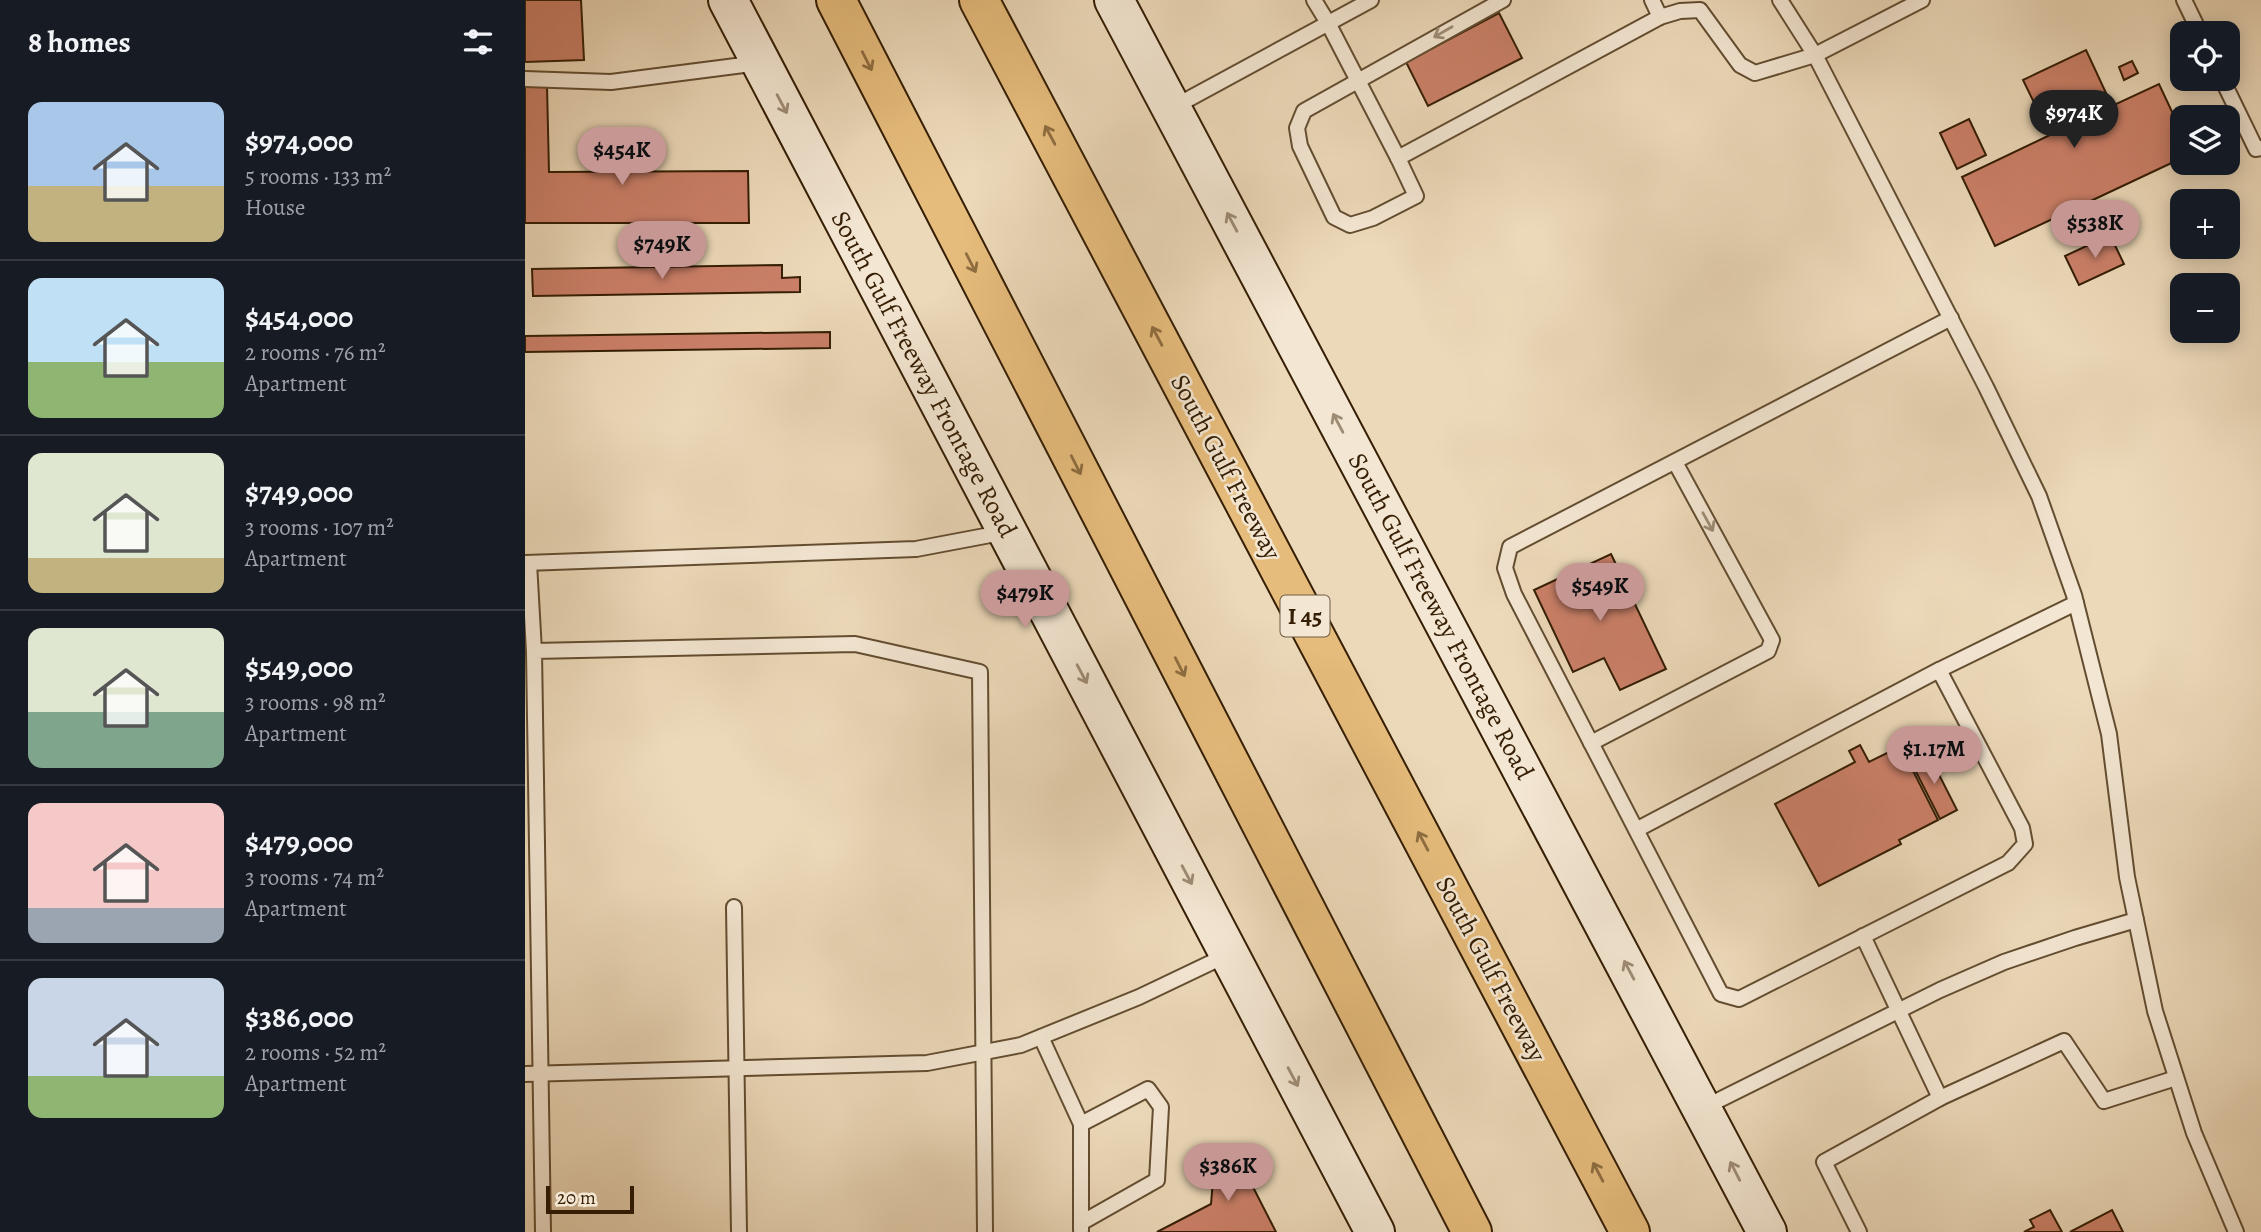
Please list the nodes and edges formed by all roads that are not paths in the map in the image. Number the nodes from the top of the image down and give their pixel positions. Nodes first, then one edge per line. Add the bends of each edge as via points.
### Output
1 (728, 0) edge
2 (836, 0) edge
3 (979, 0) edge
4 (1114, 0) edge
5 (1314, 0) edge
6 (1371, 0) edge
7 (1503, 0) edge
8 (1651, 0) edge
9 (1780, 0) edge
10 (1922, 0) edge
11 (2184, 0) edge
12 (1698, 5) edge
13 (1660, 17) junction
14 (2194, 21) edge
15 (1328, 23) junction
16 (1815, 55) junction
17 (760, 62) junction
18 (525, 79) edge
19 (1358, 81) junction
20 (2228, 91) edge
21 (1171, 109) junction
22 (2261, 148) edge
23 (1398, 158) junction
24 (1951, 318) junction
25 (1675, 462) junction
26 (1007, 532) junction
27 (527, 563) edge
28 (2076, 603) junction
29 (534, 651) junction
30 (1939, 670) junction
31 (530, 741) edge
32 (1591, 743) junction
33 (1636, 830) junction
34 (734, 907) dead end
35 (2136, 920) junction
36 (1863, 936) junction
37 (1229, 954) junction
38 (1898, 1010) junction
39 (1041, 1037) junction
40 (985, 1052) junction
41 (736, 1069) junction
42 (532, 1074) edge
43 (2176, 1078) junction
44 (1940, 1098) junction
45 (1703, 1108) junction
46 (1081, 1124) junction
47 (1081, 1227) edge
48 (543, 1232) edge
49 (739, 1232) edge
50 (985, 1232) edge
51 (1375, 1232) edge
52 (1472, 1232) edge
53 (1630, 1232) edge
54 (1767, 1232) edge
55 (1859, 1232) edge
56 (2236, 1232) edge

1 - 17 main road, South Gulf Freeway Frontage Road
2 -> 52 highway
53 -> 3 highway, South Gulf Freeway / I 45
4 - 21 main road, South Gulf Freeway Frontage Road
5 - 15 lane
6 - 15 lane
7 -> 19 lane
8 - 13 lane
9 - 16 lane
10 - 16 lane
11 - 14 lane
12 - 13 lane
12 - 16 lane via 1740,65 1755,73
13 - 23 lane
15 - 19 lane
15 - 21 lane
16 - 24 lane
17 - 18 lane via 611,82
17 -> 26 main road, South Gulf Freeway Frontage Road
19 - 23 lane
19 - 23 lane via 1304,111 1297,128 1300,146 1334,216 1350,225 1373,219 1416,196
20 - 22 lane via 2256,149
45 -> 21 main road, South Gulf Freeway Frontage Road
24 - 25 lane
24 - 28 lane via 2039,496
25 - 32 lane via 1510,547 1505,568 1514,594
25 -> 32 lane via 1772,640 1768,651
26 - 27 lane via 916,549
26 -> 37 main road, South Gulf Freeway Frontage Road
27 - 29 lane
28 - 30 lane
28 - 35 lane via 2109,734
29 - 31 lane
29 - 40 lane via 855,643 980,671
30 - 33 lane
30 - 36 lane via 2022,828 2025,844 2008,863
31 - 42 lane
32 - 33 lane
33 - 36 lane via 1721,994 1739,999
34 - 41 lane
35 - 38 lane via 2004,962
35 - 43 lane via 2155,1011
36 - 38 lane
37 - 39 lane via 1139,998
37 -> 51 main road, South Gulf Freeway Frontage Road
38 - 44 lane
38 - 45 lane
39 - 40 lane
39 - 46 lane
40 - 41 lane via 927,1063
40 - 50 lane
41 - 42 lane
41 - 49 lane
42 - 48 lane
43 - 44 lane via 2104,1101 2063,1041
43 - 56 lane
44 - 55 lane via 1824,1162
54 -> 45 main road, South Gulf Freeway Frontage Road
46 - 47 lane
46 - 47 lane via 1148,1089 1161,1107 1157,1180

